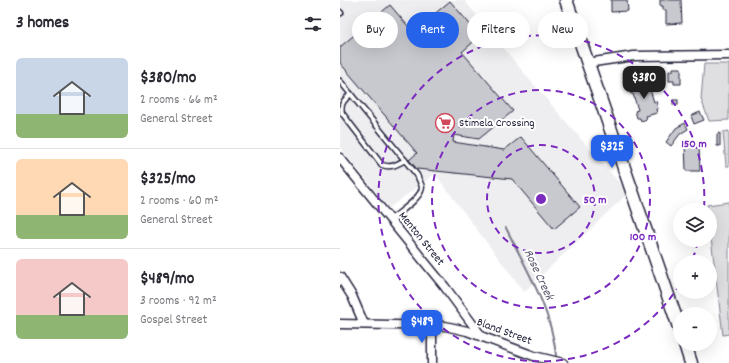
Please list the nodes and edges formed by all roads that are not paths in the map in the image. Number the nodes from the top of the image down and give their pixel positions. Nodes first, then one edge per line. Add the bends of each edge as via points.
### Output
1 (566, 0) edge
2 (729, 55) edge
3 (588, 63) junction
4 (340, 81) edge
5 (351, 94) junction
6 (340, 158) edge
7 (405, 160) junction
8 (390, 220) junction
9 (340, 277) edge
10 (673, 310) edge
11 (340, 324) edge
12 (364, 324) junction
13 (432, 325) junction
14 (482, 337) junction
15 (687, 351) edge
16 (534, 359) edge
17 (432, 363) edge
18 (563, 363) edge
19 (691, 363) edge

1 - 3 main road
2 - 3 street via 634,56
3 - 10 main road
4 - 5 lane
5 - 7 lane
5 - 7 lane via 341,104 340,109 382,165 395,166
6 - 8 street, Menton Street
7 - 8 lane via 417,175 422,187 415,199
8 - 14 street, Menton Street
9 - 12 street
11 - 12 street, Bland Street
12 - 13 street, Bland Street
13 - 14 street, Bland Street via 455,328
13 - 17 street
14 - 16 street, Bland Street
15 - 19 main road
16 - 18 street, Bland Street

